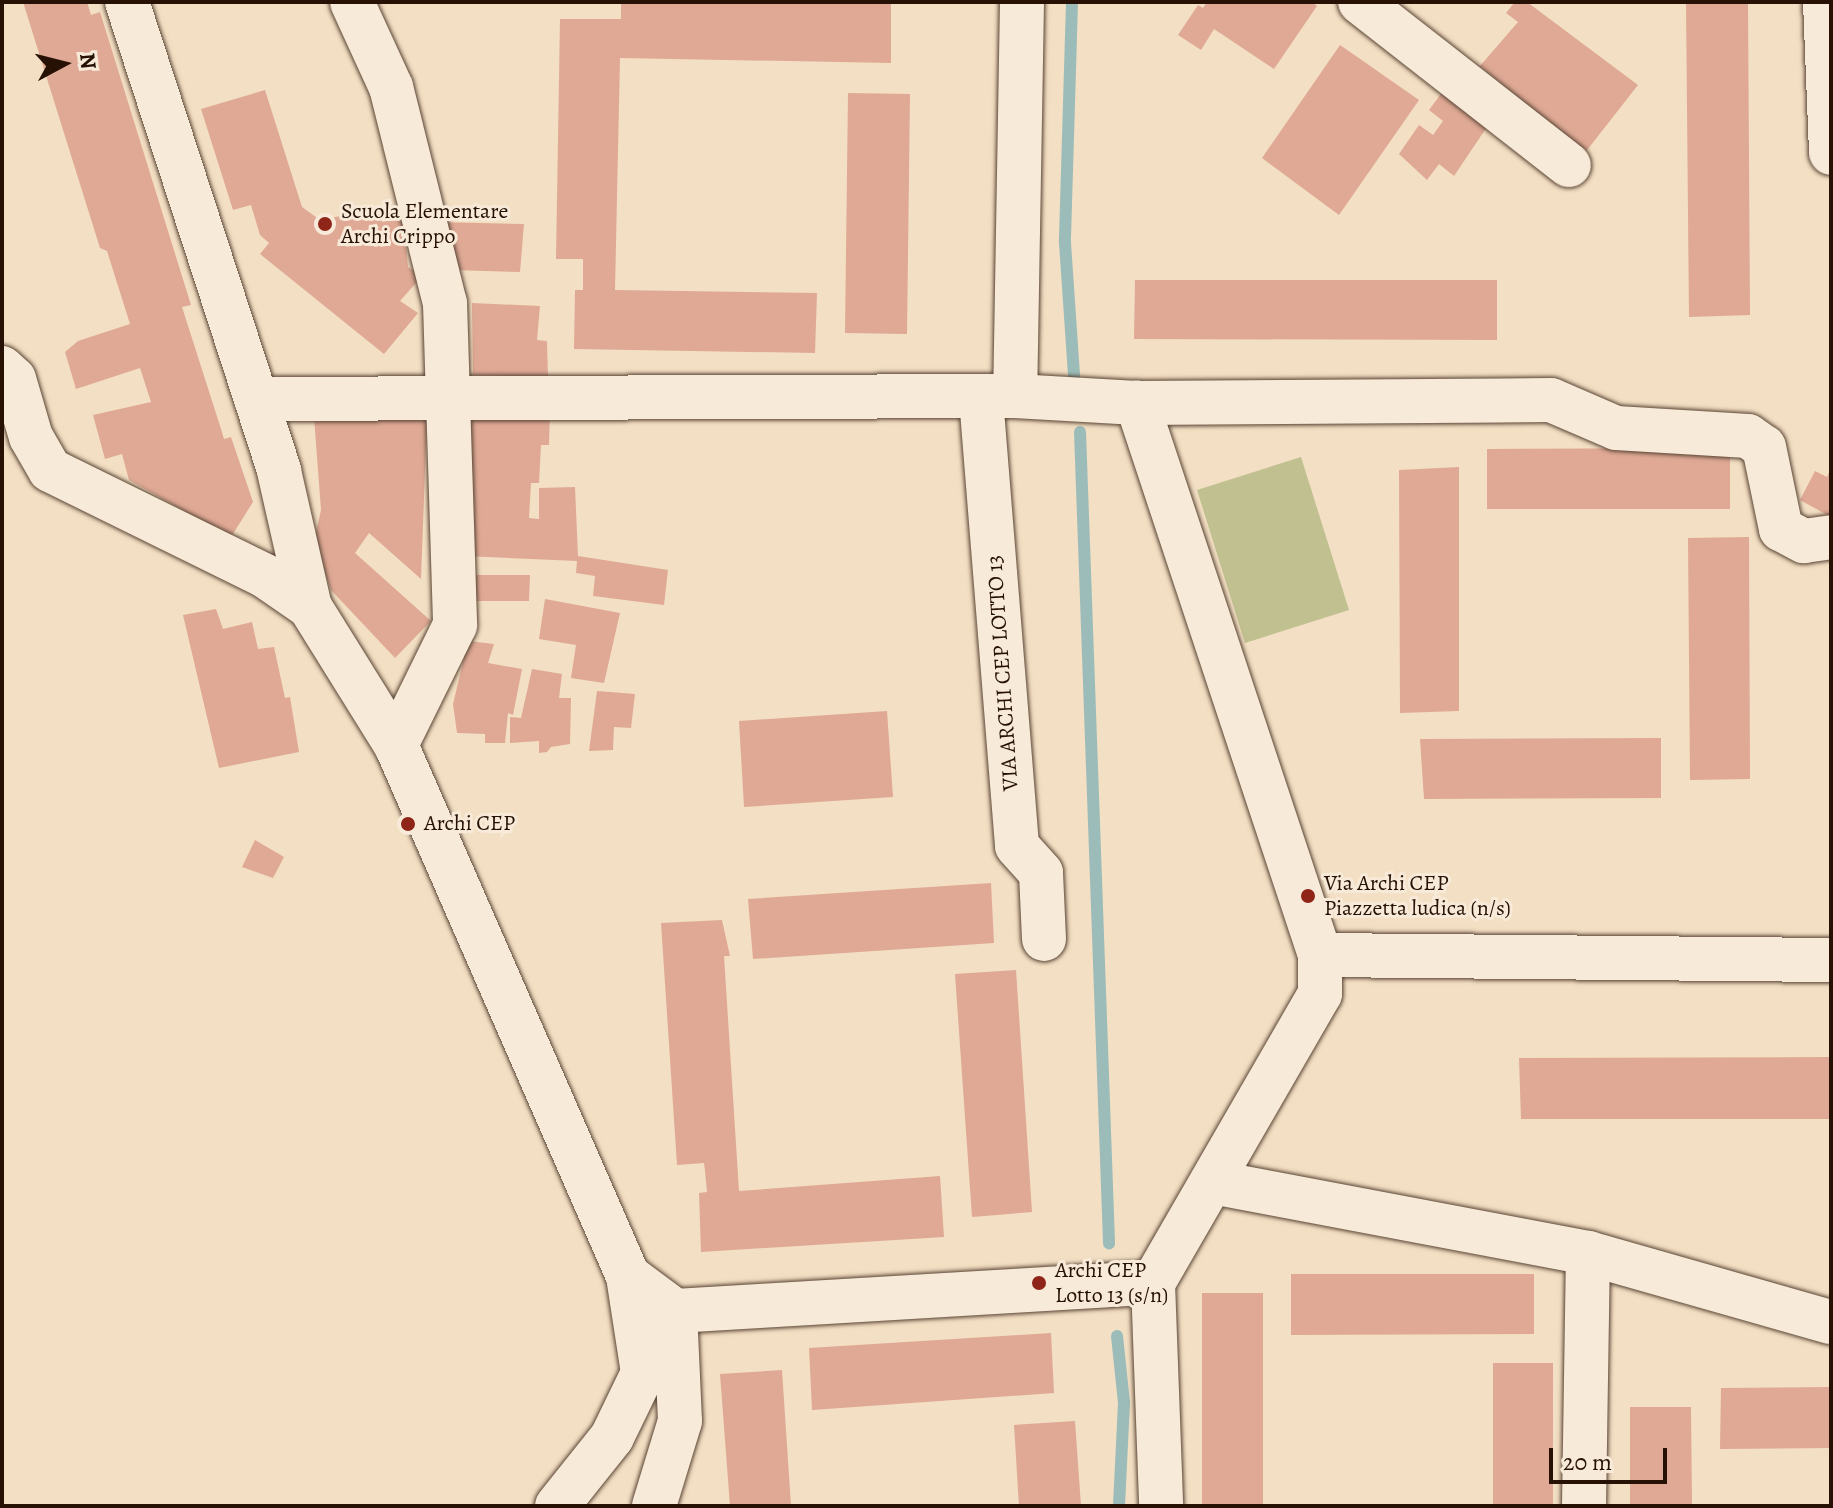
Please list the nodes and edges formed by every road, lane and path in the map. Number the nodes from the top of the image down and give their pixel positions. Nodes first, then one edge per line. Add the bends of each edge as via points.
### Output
1 (127, 2) edge
2 (352, 2) edge
3 (1022, 2) edge
4 (1360, 2) edge
5 (1825, 2) edge
6 (1831, 153) edge
7 (1569, 165) dead end
8 (2, 368) edge
9 (998, 397) junction
10 (256, 399) junction
11 (449, 399) junction
12 (1137, 403) junction
13 (1831, 537) edge
14 (282, 567) junction
15 (396, 745) junction
16 (1044, 939) dead end
17 (1320, 955) junction
18 (1831, 960) edge
19 (1212, 1182) junction
20 (1588, 1253) junction
21 (628, 1276) junction
22 (1153, 1283) junction
23 (675, 1311) junction
24 (1831, 1322) edge
25 (557, 1506) edge
26 (654, 1506) edge
27 (1161, 1506) edge
28 (1584, 1506) edge

1 - 10 street
2 - 11 street via 391,87 427,217 445,303
3 - 9 street, VIA ARCHI CEP LOTTO 13
4 - 7 street
5 - 6 street
8 - 14 street via 14,379 31,437 50,470
9 - 11 street
9 - 12 street
9 - 16 street, VIA ARCHI CEP LOTTO 13 via 1017,846 1041,873
10 - 11 street
10 - 14 street
11 - 15 street via 455,625
12 - 13 street via 1551,400 1616,428 1748,436 1764,447 1781,529 1804,541
12 - 17 street
14 - 15 street
15 - 21 street
17 - 18 street
17 - 19 street via 1320,994
19 - 20 street
19 - 22 street
20 - 24 street
20 - 28 street
21 - 23 street
21 - 25 street via 643,1373 612,1437
22 - 23 street
22 - 27 street
23 - 26 street via 680,1421

